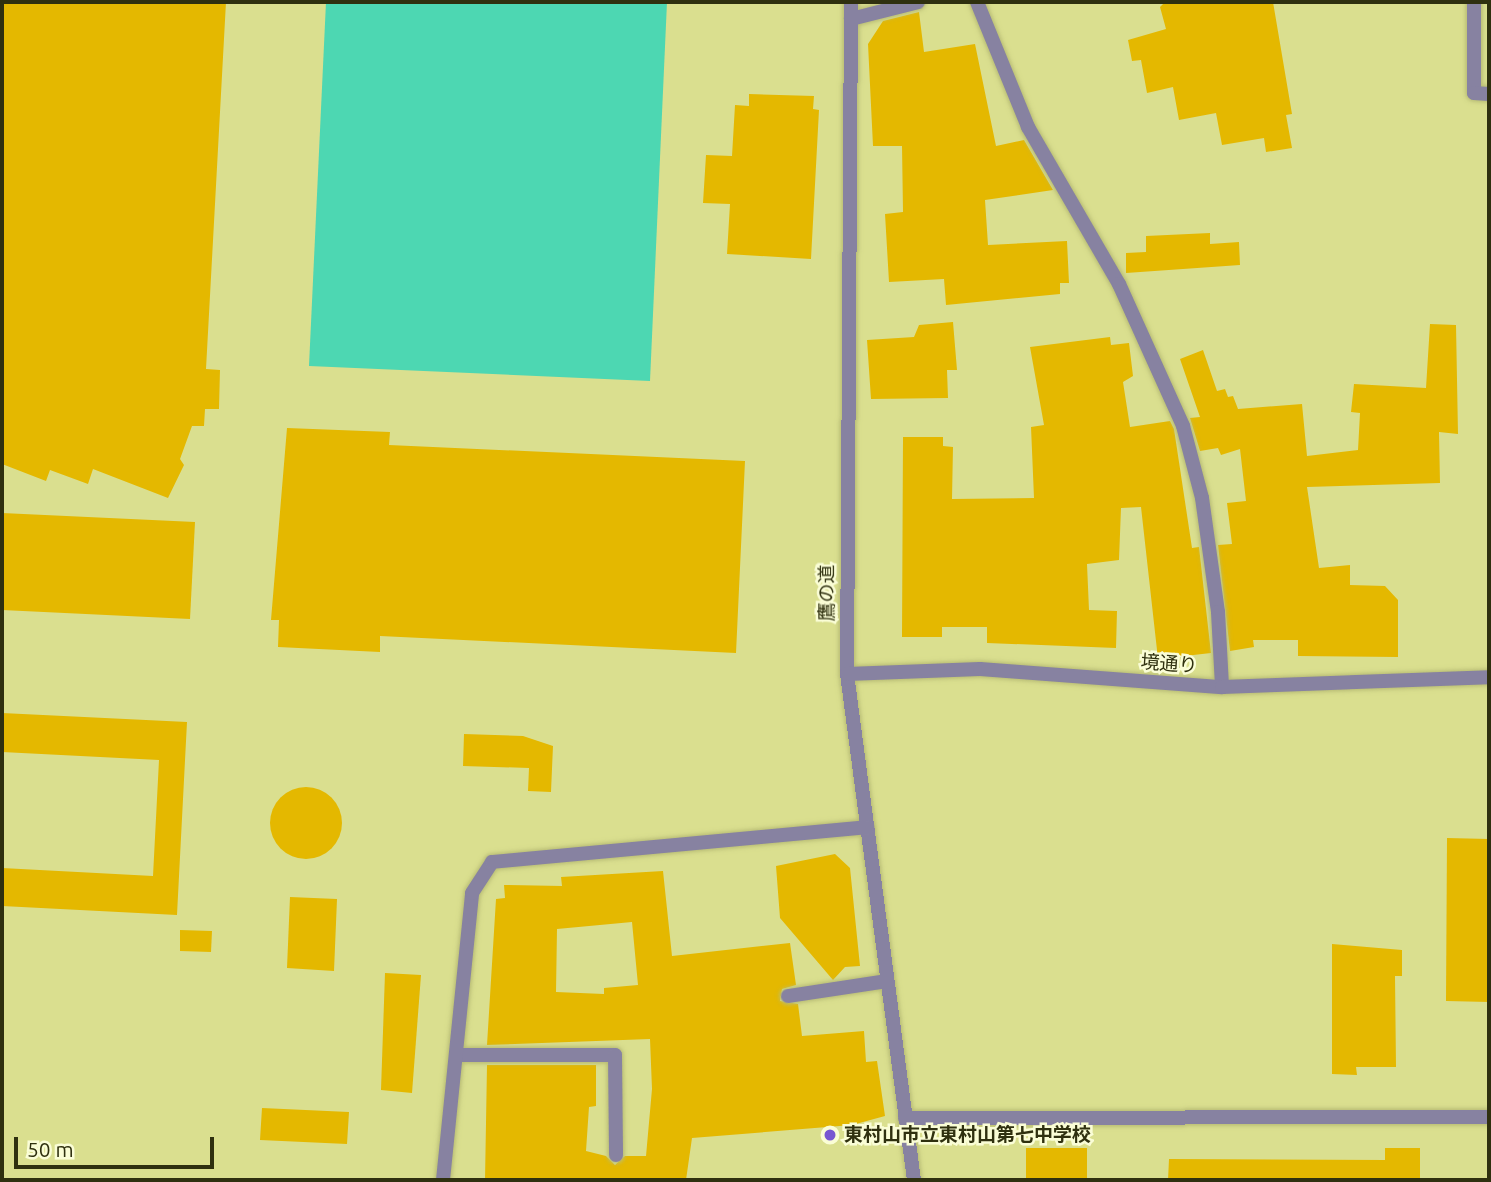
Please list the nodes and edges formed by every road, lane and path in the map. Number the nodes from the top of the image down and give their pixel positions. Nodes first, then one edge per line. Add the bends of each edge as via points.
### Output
1 (851, 2) edge
2 (918, 2) edge
3 (977, 2) edge
4 (1474, 2) edge
5 (851, 19) junction
6 (1489, 94) edge
7 (847, 674) junction
8 (1489, 677) edge
9 (1222, 687) junction
10 (867, 827) junction
11 (887, 981) junction
12 (788, 996) dead end
13 (456, 1055) junction
14 (1489, 1117) edge
15 (905, 1118) junction
16 (616, 1155) dead end
17 (443, 1180) edge
18 (914, 1180) edge

1 - 5 street, 鷹の道
2 - 5 street
3 - 9 street via 1028,127 1119,284 1183,426 1202,498 1219,612
4 - 6 street via 1474,93
5 - 7 street, 鷹の道
7 - 9 street, 境通り via 980,669
7 - 10 street, 鷹の道
8 - 9 street, 境通り
10 - 11 street, 鷹の道
10 - 13 street via 492,862 472,894
11 - 12 street
11 - 15 street, 鷹の道
13 - 16 street via 615,1055
13 - 17 street
14 - 15 street
15 - 18 street, 鷹の道

